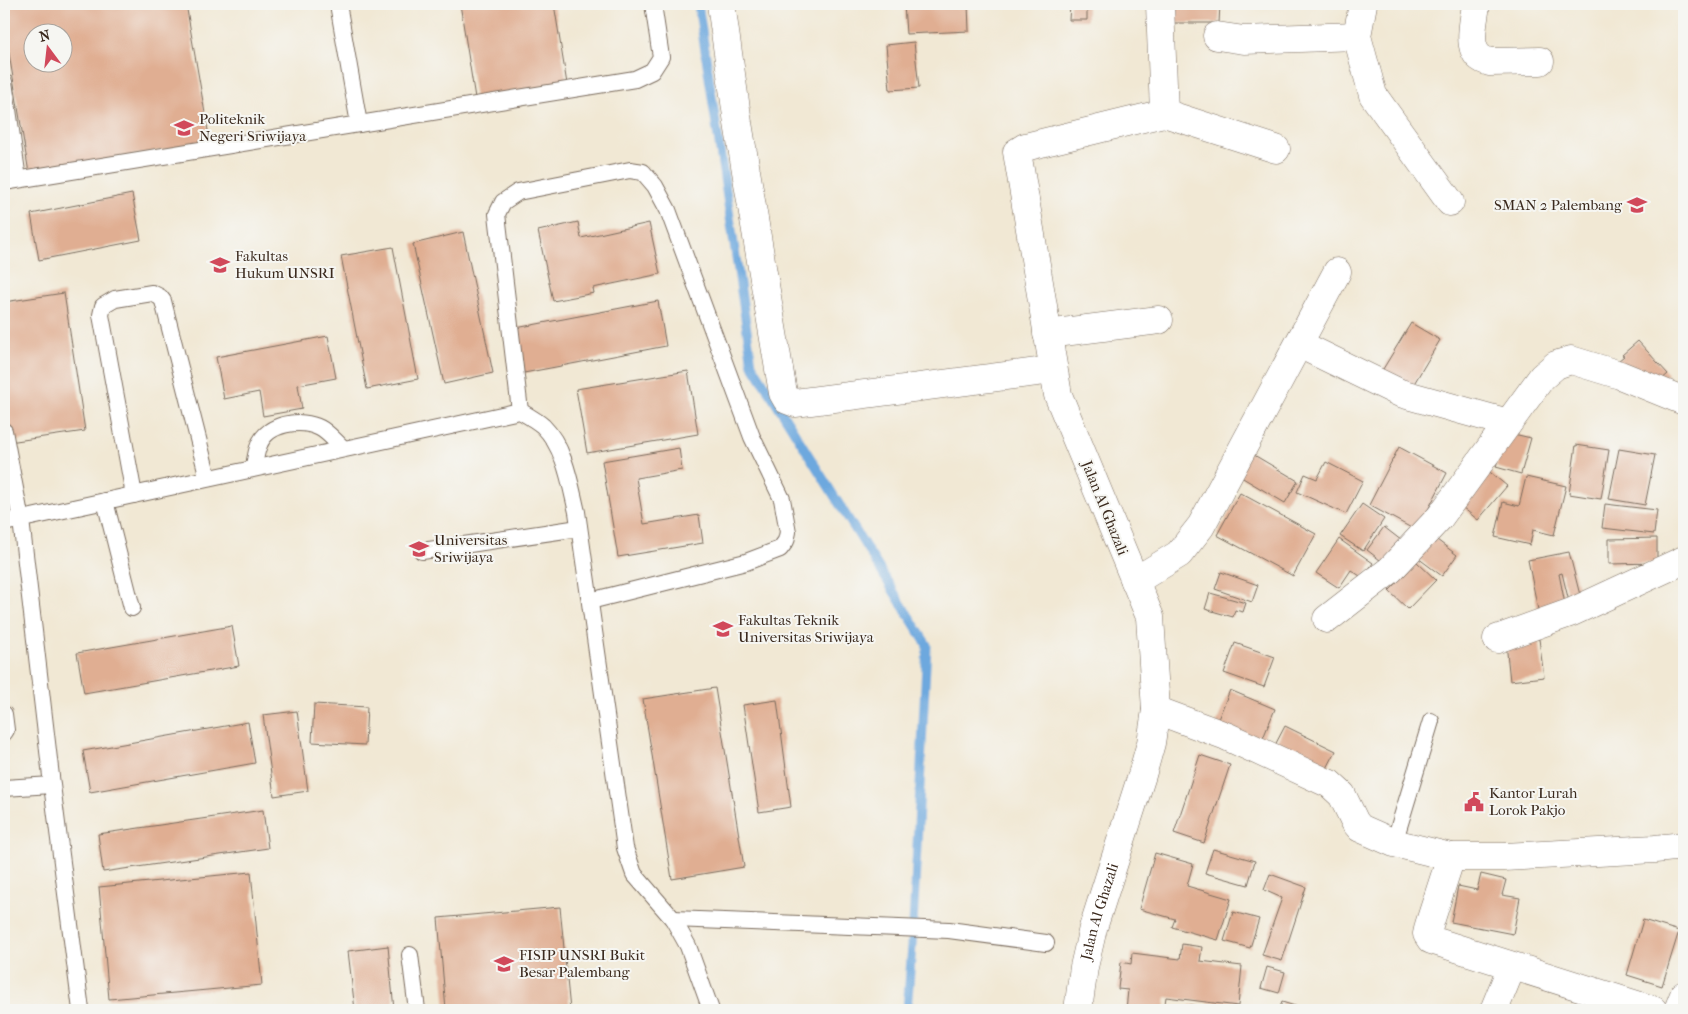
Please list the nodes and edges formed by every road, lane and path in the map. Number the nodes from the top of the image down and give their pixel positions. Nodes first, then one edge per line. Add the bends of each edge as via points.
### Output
1 (338, 4) edge
2 (653, 4) edge
3 (721, 4) edge
4 (1160, 4) edge
5 (1363, 4) edge
6 (1476, 4) edge
7 (1217, 36) dead end
8 (1357, 36) junction
9 (1540, 61) dead end
10 (4, 82) edge
11 (1164, 113) junction
12 (359, 124) junction
13 (1276, 149) dead end
14 (11, 180) edge
15 (1450, 202) dead end
16 (1337, 272) dead end
17 (1159, 320) dead end
18 (1047, 334) junction
19 (1299, 344) junction
20 (1053, 370) junction
21 (1684, 401) edge
22 (520, 410) junction
23 (1508, 423) junction
24 (4, 431) edge
25 (343, 448) junction
26 (254, 467) junction
27 (208, 478) junction
28 (134, 495) junction
29 (105, 501) junction
30 (21, 520) junction
31 (4, 523) edge
32 (579, 528) junction
33 (422, 551) dead end
34 (1684, 560) edge
35 (1135, 581) junction
36 (590, 601) junction
37 (132, 608) dead end
38 (1327, 619) dead end
39 (1497, 639) dead end
40 (1156, 710) junction
41 (4, 714) edge
42 (1431, 721) dead end
43 (4, 732) edge
44 (52, 785) junction
45 (4, 788) edge
46 (1394, 843) junction
47 (1684, 846) edge
48 (1451, 857) junction
49 (673, 919) junction
50 (1046, 943) dead end
51 (410, 955) dead end
52 (1512, 966) junction
53 (1684, 994) edge
54 (81, 1010) edge
55 (417, 1010) edge
56 (711, 1010) edge
57 (1078, 1010) edge
58 (1494, 1010) edge
59 (1653, 1010) edge
60 (1678, 1010) edge

1 - 12 lane
2 - 12 lane via 661,57 652,71 635,79
3 - 20 street via 782,393 787,400 795,404
4 - 11 street
5 - 8 street
6 - 9 street via 1472,41 1473,50 1482,60
7 - 8 street via 1244,40
8 - 15 street via 1373,95
10 - 14 lane
11 - 13 street
11 - 18 street, Jalan Al Ghazali via 1025,147 1017,152
12 - 14 lane
16 - 19 street
17 - 18 street
18 - 20 street, Jalan Al Ghazali
19 - 23 street via 1400,393
19 - 35 street via 1201,526 1179,554
20 - 35 street, Jalan Al Ghazali via 1058,395
21 - 23 street via 1620,375 1571,360 1549,370
22 - 25 lane
22 - 32 lane via 550,434 566,466
22 - 36 lane via 497,214 503,202 518,192 630,170 643,172 668,210 752,437 782,499 788,532 780,548 746,562
23 - 38 street via 1440,517 1390,570
24 - 30 lane
25 - 26 lane
25 - 26 lane via 321,429 295,423 266,434 258,445
26 - 27 lane
27 - 28 lane
27 - 28 lane via 163,301 152,293 115,299 103,306 101,316
28 - 29 lane
29 - 30 lane
29 - 37 lane
30 - 31 lane
30 - 44 lane
32 - 33 lane
32 - 36 lane
34 - 39 street via 1572,612
35 - 40 street, Jalan Al Ghazali via 1150,617
36 - 49 lane via 626,854 634,874
40 - 46 street via 1226,736 1330,784 1342,795 1360,828
40 - 57 street, Jalan Al Ghazali via 1142,775 1093,928
41 - 43 lane
42 - 46 lane
44 - 45 lane
44 - 54 lane
46 - 48 street
47 - 48 street
48 - 52 street via 1427,934 1431,940
49 - 50 lane via 948,930
49 - 56 lane via 688,946
51 - 55 lane
52 - 58 street
52 - 59 street
53 - 60 street

